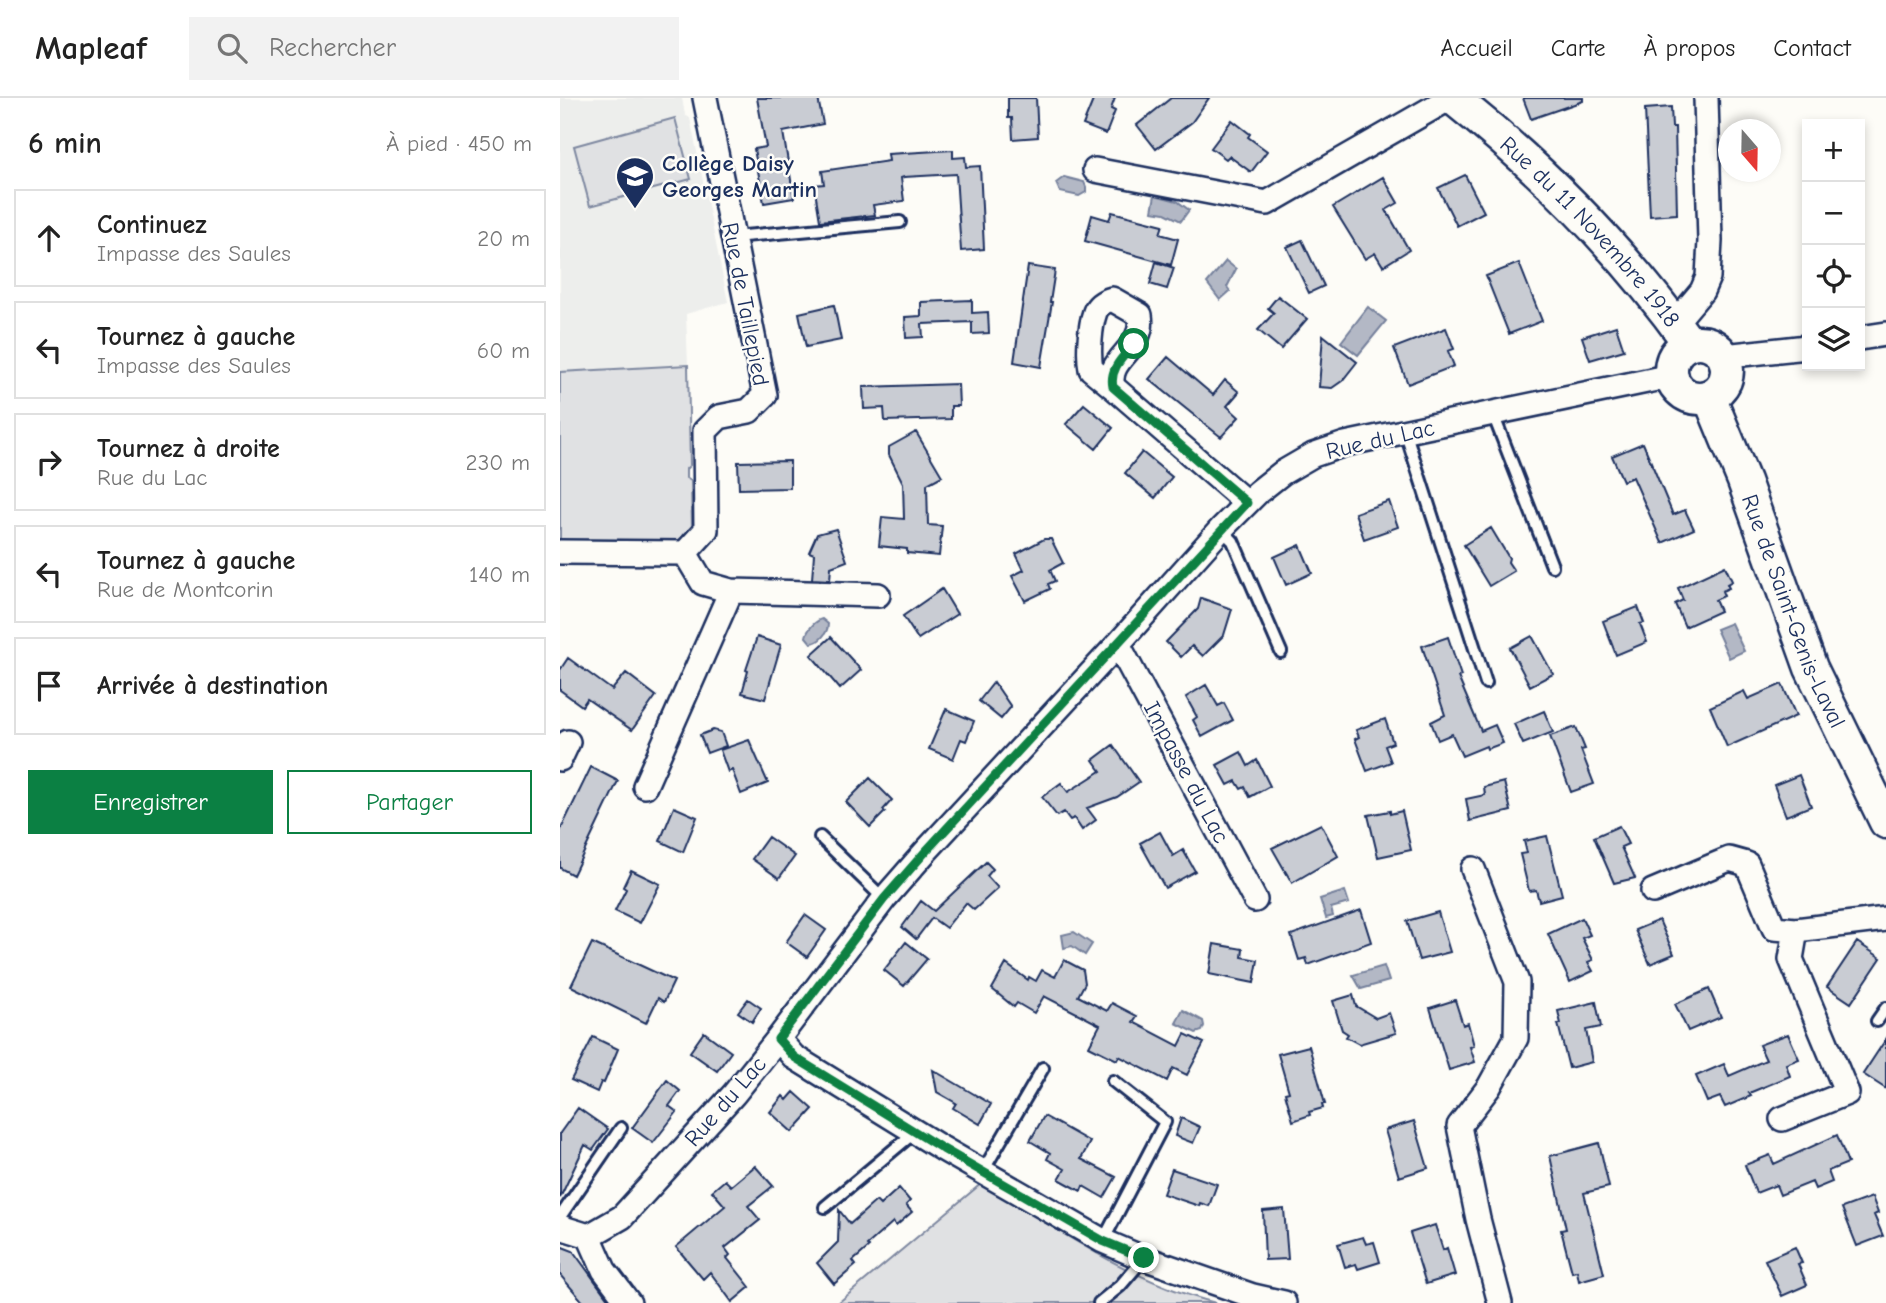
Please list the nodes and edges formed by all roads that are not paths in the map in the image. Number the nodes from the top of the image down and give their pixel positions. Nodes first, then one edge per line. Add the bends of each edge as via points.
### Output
1 (705, 98) edge
2 (1452, 98) edge
3 (1706, 98) edge
4 (1095, 170) dead end
5 (900, 222) dead end
6 (733, 237) junction
7 (1682, 333) junction
8 (1886, 334) edge
9 (1865, 337) edge
10 (1802, 347) edge
11 (1724, 356) junction
12 (1671, 376) junction
13 (1113, 387) dead end
14 (1709, 396) junction
15 (1493, 414) junction
16 (1405, 432) junction
17 (1247, 503) junction
18 (1221, 529) junction
19 (560, 552) edge
20 (685, 553) junction
21 (1552, 566) dead end
22 (731, 591) junction
23 (878, 595) dead end
24 (1118, 644) junction
25 (1281, 652) dead end
26 (1486, 683) dead end
27 (645, 786) dead end
28 (1886, 822) edge
29 (820, 837) dead end
30 (1473, 869) dead end
31 (1653, 891) dead end
32 (884, 899) junction
33 (1255, 900) dead end
34 (1886, 919) edge
35 (1796, 930) junction
36 (1886, 1008) edge
37 (1877, 1021) dead end
38 (778, 1039) junction
39 (1043, 1068) dead end
40 (1114, 1081) dead end
41 (1782, 1119) dead end
42 (621, 1128) dead end
43 (915, 1132) junction
44 (983, 1171) junction
45 (825, 1207) dead end
46 (560, 1217) edge
47 (560, 1227) edge
48 (589, 1236) junction
49 (1103, 1241) junction
50 (1144, 1258) junction
51 (629, 1303) edge
52 (1099, 1303) edge
53 (1284, 1303) edge
54 (1500, 1303) edge

1 - 6 street, Rue de Taillepied
2 - 4 street via 1267,203
2 - 7 street, Rue du 11 Novembre 1918 via 1505,139 1594,227
3 - 7 street via 1708,277
5 - 6 lane
6 - 20 street, Rue de Taillepied via 765,395 749,411 719,416 705,431 706,530
7 - 11 street via 1709,343
7 - 12 street
8 - 9 street
10 - 11 street
11 - 14 street via 1724,383
12 - 14 street via 1687,396
12 - 15 street, Rue du Lac
13 - 17 street
14 - 28 street, Rue de Saint-Genis-Laval via 1811,668
15 - 16 street, Rue du Lac
15 - 21 lane
16 - 17 street, Rue du Lac via 1313,455 1282,473
16 - 26 lane
17 - 18 street, Rue du Lac
18 - 24 street, Rue du Lac
18 - 25 lane via 1233,541
19 - 20 street
20 - 22 street via 703,583
22 - 23 street
22 - 27 street
24 - 32 street, Rue du Lac
24 - 33 street, Impasse du Lac
29 - 32 lane
30 - 54 street via 1517,982 1516,1038 1489,1087 1459,1126
31 - 35 street via 1729,859 1747,864 1774,928
32 - 38 street, Rue du Lac
34 - 35 street
35 - 41 street via 1791,959 1847,1093
36 - 37 lane
38 - 43 street via 794,1057
38 - 48 street, Rue du Lac via 622,1217
39 - 44 lane
40 - 49 lane via 1165,1122
42 - 46 lane
43 - 44 street
43 - 45 lane
44 - 49 street
47 - 48 street
48 - 51 street via 604,1270
49 - 50 street
50 - 52 lane
50 - 53 street

